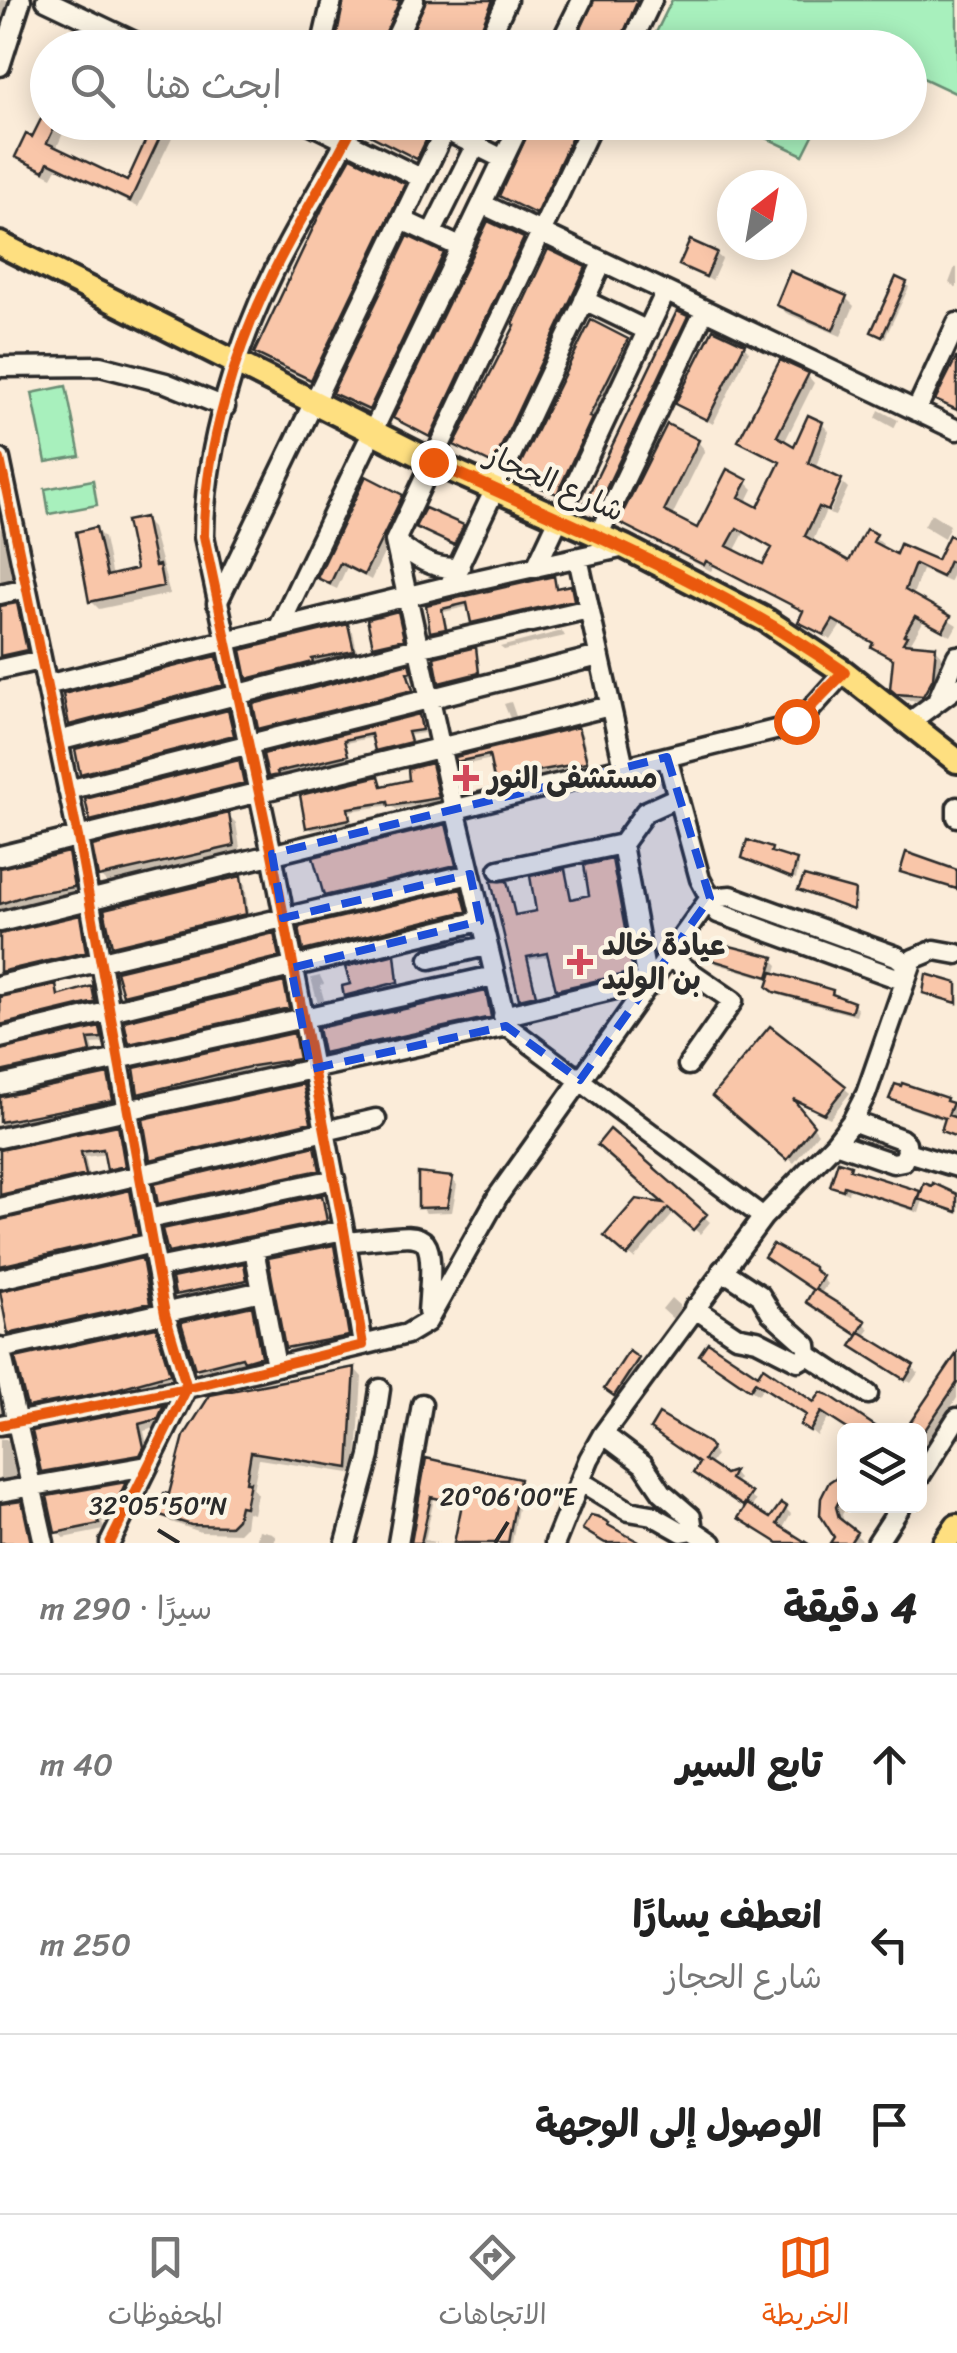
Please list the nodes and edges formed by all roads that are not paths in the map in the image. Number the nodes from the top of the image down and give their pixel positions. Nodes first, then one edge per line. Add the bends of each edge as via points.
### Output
1 (20, 0) edge
2 (46, 0) edge
3 (332, 0) edge
4 (414, 0) edge
5 (508, 0) edge
6 (582, 0) edge
7 (652, 0) edge
8 (109, 30) edge
9 (324, 30) edge
10 (400, 30) edge
11 (494, 30) edge
12 (567, 30) edge
13 (638, 30) edge
14 (0, 66) edge
15 (440, 140) edge
16 (467, 140) edge
17 (512, 140) edge
18 (584, 140) edge
19 (346, 141) joint
20 (475, 146) junction
21 (503, 159) junction
22 (421, 178) junction
23 (482, 204) junction
24 (402, 220) junction
25 (540, 233) junction
26 (431, 234) junction
27 (0, 244) edge
28 (460, 247) junction
29 (602, 263) junction
30 (665, 293) junction
31 (584, 300) junction
32 (704, 312) junction
33 (957, 322) edge
34 (648, 331) junction
35 (236, 362) junction
36 (0, 367) edge
37 (314, 402) junction
38 (224, 408) junction
39 (916, 412) junction
40 (957, 430) edge
41 (374, 432) junction
42 (0, 459) edge
43 (433, 462) junction
44 (494, 489) junction
45 (6, 518) edge
46 (559, 518) junction
47 (204, 536) junction
48 (598, 536) junction
49 (395, 541) junction
50 (246, 543) junction
51 (625, 547) junction
52 (578, 558) junction
53 (536, 566) junction
54 (460, 567) junction
55 (450, 586) junction
56 (26, 588) junction
57 (0, 594) edge
58 (406, 597) junction
59 (217, 604) junction
60 (589, 609) junction
61 (279, 627) junction
62 (225, 641) junction
63 (417, 648) junction
64 (599, 656) junction
65 (957, 656) edge
66 (41, 660) junction
67 (0, 669) edge
68 (844, 672) junction
69 (46, 685) junction
70 (957, 687) edge
71 (236, 696) junction
72 (428, 697) junction
73 (938, 700) junction
74 (610, 706) junction
75 (907, 724) junction
76 (58, 742) junction
77 (248, 744) junction
78 (440, 747) junction
79 (667, 757) junction
80 (957, 761) edge
81 (624, 767) junction
82 (68, 790) junction
83 (260, 794) junction
84 (678, 796) junction
85 (957, 806) edge
86 (456, 813) junction
87 (957, 817) edge
88 (78, 838) junction
89 (622, 844) junction
90 (272, 854) junction
91 (0, 856) edge
92 (499, 870) dead end
93 (470, 874) junction
94 (710, 898) junction
95 (88, 902) junction
96 (283, 918) junction
97 (480, 921) junction
98 (0, 922) edge
99 (854, 942) junction
100 (486, 946) junction
101 (957, 954) edge
102 (669, 957) junction
103 (430, 959) dead end
104 (846, 960) junction
105 (100, 963) junction
106 (291, 968) junction
107 (494, 976) junction
108 (905, 981) junction
109 (648, 984) junction
110 (0, 985) edge
111 (108, 1012) junction
112 (301, 1016) junction
113 (505, 1021) junction
114 (0, 1038) edge
115 (118, 1058) junction
116 (688, 1065) dead end
117 (311, 1068) junction
118 (580, 1080) junction
119 (0, 1085) edge
120 (128, 1108) junction
121 (376, 1119) dead end
122 (852, 1121) junction
123 (326, 1130) junction
124 (0, 1138) edge
125 (836, 1143) junction
126 (907, 1152) junction
127 (957, 1166) edge
128 (140, 1173) junction
129 (334, 1179) junction
130 (0, 1208) edge
131 (762, 1217) junction
132 (148, 1219) junction
133 (345, 1236) junction
134 (152, 1243) junction
135 (254, 1249) junction
136 (157, 1268) junction
137 (722, 1270) junction
138 (0, 1280) edge
139 (262, 1291) junction
140 (694, 1308) junction
141 (165, 1314) junction
142 (427, 1322) junction
143 (363, 1345) junction
144 (0, 1349) edge
145 (808, 1355) junction
146 (276, 1366) junction
147 (187, 1388) junction
148 (380, 1389) dead end
149 (868, 1394) dead end
150 (422, 1404) dead end
151 (957, 1418) edge
152 (8, 1423) edge
153 (603, 1434) junction
154 (927, 1465) edge
155 (147, 1466) junction
156 (580, 1481) junction
157 (31, 1485) junction
158 (0, 1492) edge
159 (896, 1513) edge
160 (957, 1526) edge
161 (692, 1530) junction
162 (113, 1542) edge
163 (44, 1543) edge
164 (346, 1543) edge
165 (398, 1543) edge
166 (556, 1543) edge
167 (712, 1543) edge
168 (877, 1543) edge
169 (945, 1543) edge

1 - 14 street
2 - 8 street
3 - 9 street
4 - 10 street
5 - 11 street
6 - 12 street
7 - 13 street
15 - 22 street
16 - 20 street
17 - 21 street
18 - 25 street
19 - 22 street
19 - 35 street via 274,271
20 - 21 street
20 - 26 street
21 - 23 street
22 - 24 street
23 - 25 street
23 - 28 street
24 - 26 street
24 - 37 street
25 - 29 street
25 - 43 street
26 - 28 street
27 - 35 main road, شارع الحجاز
28 - 41 street
29 - 30 street
29 - 31 street
30 - 32 street
30 - 34 street
31 - 34 street
31 - 44 street
32 - 39 street
32 - 48 street
33 - 39 street
34 - 46 street
35 - 37 main road, شارع الحجاز
35 - 38 street
36 - 38 street via 100,366 166,383
37 - 41 main road, شارع الحجاز
37 - 50 street
38 - 47 street
39 - 40 street
41 - 43 main road, شارع الحجاز
41 - 61 street
42 - 45 street
43 - 44 main road, شارع الحجاز
43 - 49 street
44 - 46 main road, شارع الحجاز
44 - 54 street
45 - 56 street
46 - 48 main road, شارع الحجاز
46 - 53 street
47 - 50 street via 218,545
47 - 59 street
48 - 51 main road, شارع الحجاز
49 - 54 street via 444,570
49 - 58 street
50 - 59 street
51 - 52 street
51 - 68 main road, شارع الحجاز via 766,620
52 - 53 street
52 - 60 street
53 - 55 street
54 - 55 street
55 - 58 street
56 - 57 street
56 - 66 street
58 - 61 street
58 - 63 street
59 - 62 street
60 - 63 street
60 - 64 street
61 - 62 street
62 - 69 street
62 - 71 street
63 - 71 street
63 - 72 street
64 - 72 street
64 - 74 street
65 - 73 street
66 - 67 street
66 - 69 street
68 - 75 main road, شارع الحجاز
68 - 79 street via 810,710 782,728
69 - 76 street
70 - 73 street
71 - 76 street
71 - 77 street
72 - 77 street
72 - 78 street
73 - 75 street
74 - 78 street
74 - 81 street
75 - 80 main road, شارع الحجاز
76 - 82 street
77 - 82 street
77 - 83 street
78 - 83 street
78 - 86 street
79 - 81 street
79 - 84 street
81 - 86 street
82 - 88 street
83 - 88 street
83 - 90 street
84 - 89 street via 644,812
84 - 94 street
85 - 87 street
86 - 90 street
86 - 93 street
88 - 91 street
88 - 95 street
89 - 92 street
89 - 109 street
90 - 95 street
90 - 96 street
93 - 96 street
93 - 97 street
94 - 99 street via 731,896
94 - 102 street
94 - 104 street via 718,913
95 - 98 street
95 - 105 street
96 - 105 street
96 - 106 street
97 - 100 street
97 - 106 street
99 - 104 street
99 - 108 street via 902,959
100 - 103 street
100 - 107 street
101 - 108 street via 924,952 912,959
102 - 109 street
102 - 116 street via 733,1001
104 - 108 street
105 - 110 street
105 - 111 street
106 - 111 street
106 - 112 street
107 - 112 street
107 - 113 street
108 - 122 street
109 - 113 street
109 - 118 street
111 - 114 street
111 - 115 street
112 - 115 street
112 - 117 street
113 - 117 street
113 - 118 street
115 - 119 street
115 - 120 street
117 - 120 street
117 - 123 street
118 - 131 street
118 - 142 street via 498,1196
120 - 124 street
120 - 128 street
121 - 123 street
122 - 125 street
122 - 126 street via 902,1139
123 - 128 street
123 - 129 street
125 - 126 street via 893,1162
125 - 131 street
126 - 127 street
128 - 130 street
128 - 132 street
129 - 132 street
129 - 133 street
131 - 137 street
132 - 134 street
133 - 135 street
133 - 142 street via 410,1236 430,1245
133 - 143 street
134 - 136 street
134 - 138 street
135 - 136 street
135 - 139 street
136 - 141 street
137 - 140 street
137 - 145 street via 765,1300 807,1345
139 - 141 street
139 - 146 street
140 - 145 street via 743,1339 798,1361
140 - 153 street
141 - 144 street
141 - 147 street
142 - 143 street
143 - 146 street
144 - 152 street
145 - 149 street
146 - 147 street
147 - 152 street
147 - 155 street
148 - 164 street
150 - 165 street
151 - 154 street
152 - 157 street
153 - 156 street
153 - 161 street via 643,1464 691,1517
155 - 157 street
155 - 162 street
156 - 161 street via 629,1511
156 - 166 street
157 - 158 street
157 - 163 street
159 - 168 street
160 - 169 main road
161 - 167 street

